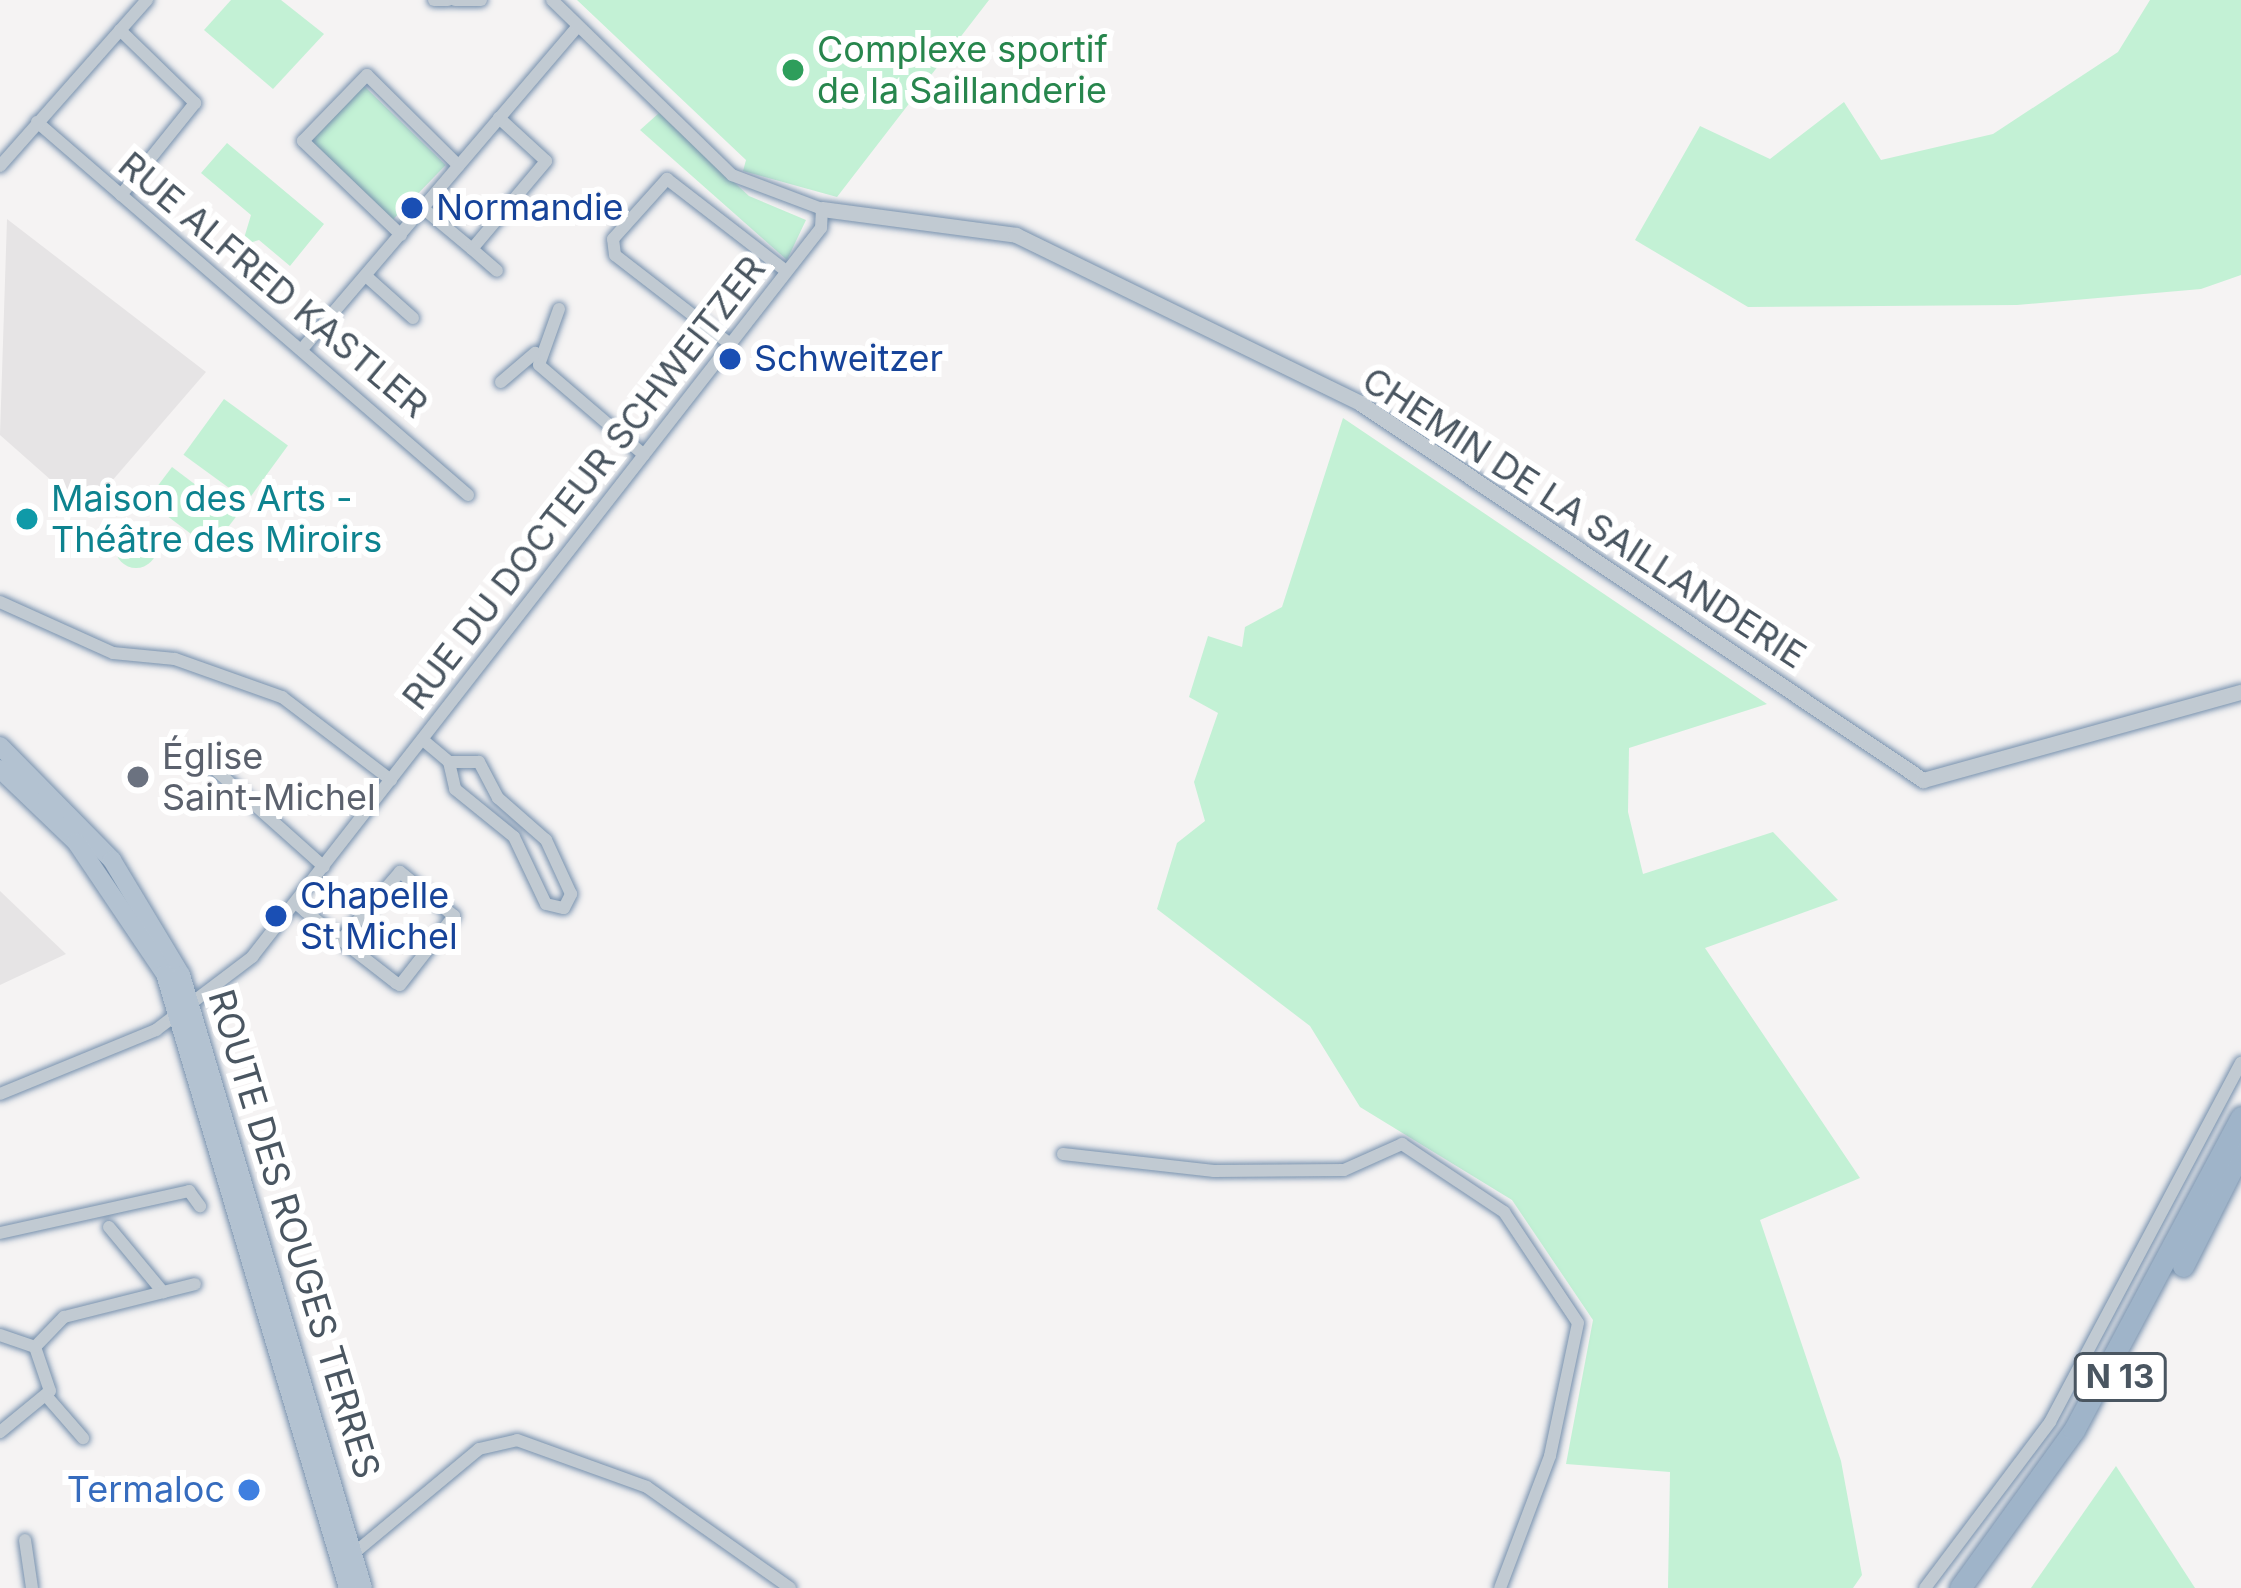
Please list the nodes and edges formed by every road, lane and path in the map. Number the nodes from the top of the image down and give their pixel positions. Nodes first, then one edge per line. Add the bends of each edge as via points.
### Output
1 (148, 0) edge
2 (434, 0) edge
3 (452, 0) edge
4 (481, 0) edge
5 (552, 0) edge
6 (577, 26) junction
7 (120, 31) junction
8 (499, 118) junction
9 (38, 122) junction
10 (0, 166) edge
11 (459, 166) junction
12 (121, 195) junction
13 (424, 208) junction
14 (822, 209) junction
15 (401, 235) junction
16 (472, 249) junction
17 (786, 271) junction
18 (497, 272) dead end
19 (366, 276) junction
20 (559, 309) dead end
21 (413, 318) dead end
22 (730, 344) junction
23 (303, 348) junction
24 (536, 353) junction
25 (502, 382) dead end
26 (644, 455) junction
27 (468, 495) dead end
28 (0, 602) edge
29 (2241, 692) edge
30 (423, 740) junction
31 (0, 746) edge
32 (200, 756) dead end
33 (448, 762) junction
34 (2, 775) edge
35 (391, 780) junction
36 (324, 867) junction
37 (297, 904) junction
38 (341, 940) junction
39 (187, 1009) junction
40 (2241, 1063) edge
41 (0, 1094) edge
42 (2241, 1117) edge
43 (2241, 1151) edge
44 (1063, 1154) dead end
45 (200, 1206) dead end
46 (109, 1227) dead end
47 (0, 1233) edge
48 (195, 1284) dead end
49 (163, 1292) junction
50 (0, 1335) edge
51 (35, 1347) junction
52 (49, 1399) junction
53 (0, 1432) edge
54 (83, 1438) dead end
55 (25, 1540) dead end
56 (353, 1554) junction
57 (32, 1588) edge
58 (348, 1588) edge
59 (363, 1588) edge
60 (790, 1588) edge
61 (1500, 1588) edge
62 (1925, 1588) edge
63 (1960, 1588) edge
64 (1974, 1588) edge

1 - 7 street
2 - 3 street
3 - 4 street
5 - 6 street
6 - 8 street
6 - 14 street via 732,175
7 - 9 street
7 - 12 street via 195,103
8 - 11 street
8 - 16 street via 546,161
9 - 10 street
9 - 12 street, RUE ALFRED KASTLER
11 - 13 street
11 - 15 street via 367,74 303,141
12 - 23 street, RUE ALFRED KASTLER
13 - 15 street
13 - 16 street
14 - 17 street, RUE DU DOCTEUR SCHWEITZER
14 - 29 street, CHEMIN DE LA SAILLANDERIE via 1016,236 1360,403 1923,780
15 - 19 street
16 - 18 street
17 - 22 street, RUE DU DOCTEUR SCHWEITZER
17 - 22 street via 667,178 613,239 615,255
19 - 21 street
19 - 23 street
20 - 24 street
22 - 26 street, RUE DU DOCTEUR SCHWEITZER
23 - 27 street, RUE ALFRED KASTLER
24 - 25 street
24 - 26 street
26 - 30 street, RUE DU DOCTEUR SCHWEITZER
28 - 35 street via 113,653 175,659 282,697
30 - 33 street
30 - 35 street, RUE DU DOCTEUR SCHWEITZER
31 - 39 main road, ROUTE DES ROUGES TERRES via 112,860
32 - 36 street
33 - 33 street via 455,789 517,841 546,904 564,908 571,894 546,840 498,799 478,762
34 - 39 main road, ROUTE DES ROUGES TERRES via 111,887
35 - 36 street, RUE DU DOCTEUR SCHWEITZER
36 - 37 street, RUE DU DOCTEUR SCHWEITZER
37 - 38 street
37 - 39 street, RUE DU DOCTEUR SCHWEITZER
38 - 38 street via 406,873 454,916 400,985
39 - 41 street, RUE DU DOCTEUR SCHWEITZER
39 - 56 main road, ROUTE DES ROUGES TERRES
39 - 58 main road, ROUTE DES ROUGES TERRES
40 - 62 street via 2050,1422
42 - 63 highway, N 13 via 2074,1430
43 - 64 highway, N 13 via 2086,1434
44 - 61 street via 1214,1171 1344,1169 1402,1144 1504,1212 1578,1322 1550,1456
45 - 47 street via 189,1191
46 - 49 street
48 - 49 street
49 - 51 street via 56,1321
50 - 51 street
51 - 52 street
52 - 53 street
52 - 54 street
55 - 57 street
56 - 59 main road, ROUTE DES ROUGES TERRES
56 - 60 street via 478,1449 517,1440 647,1487

